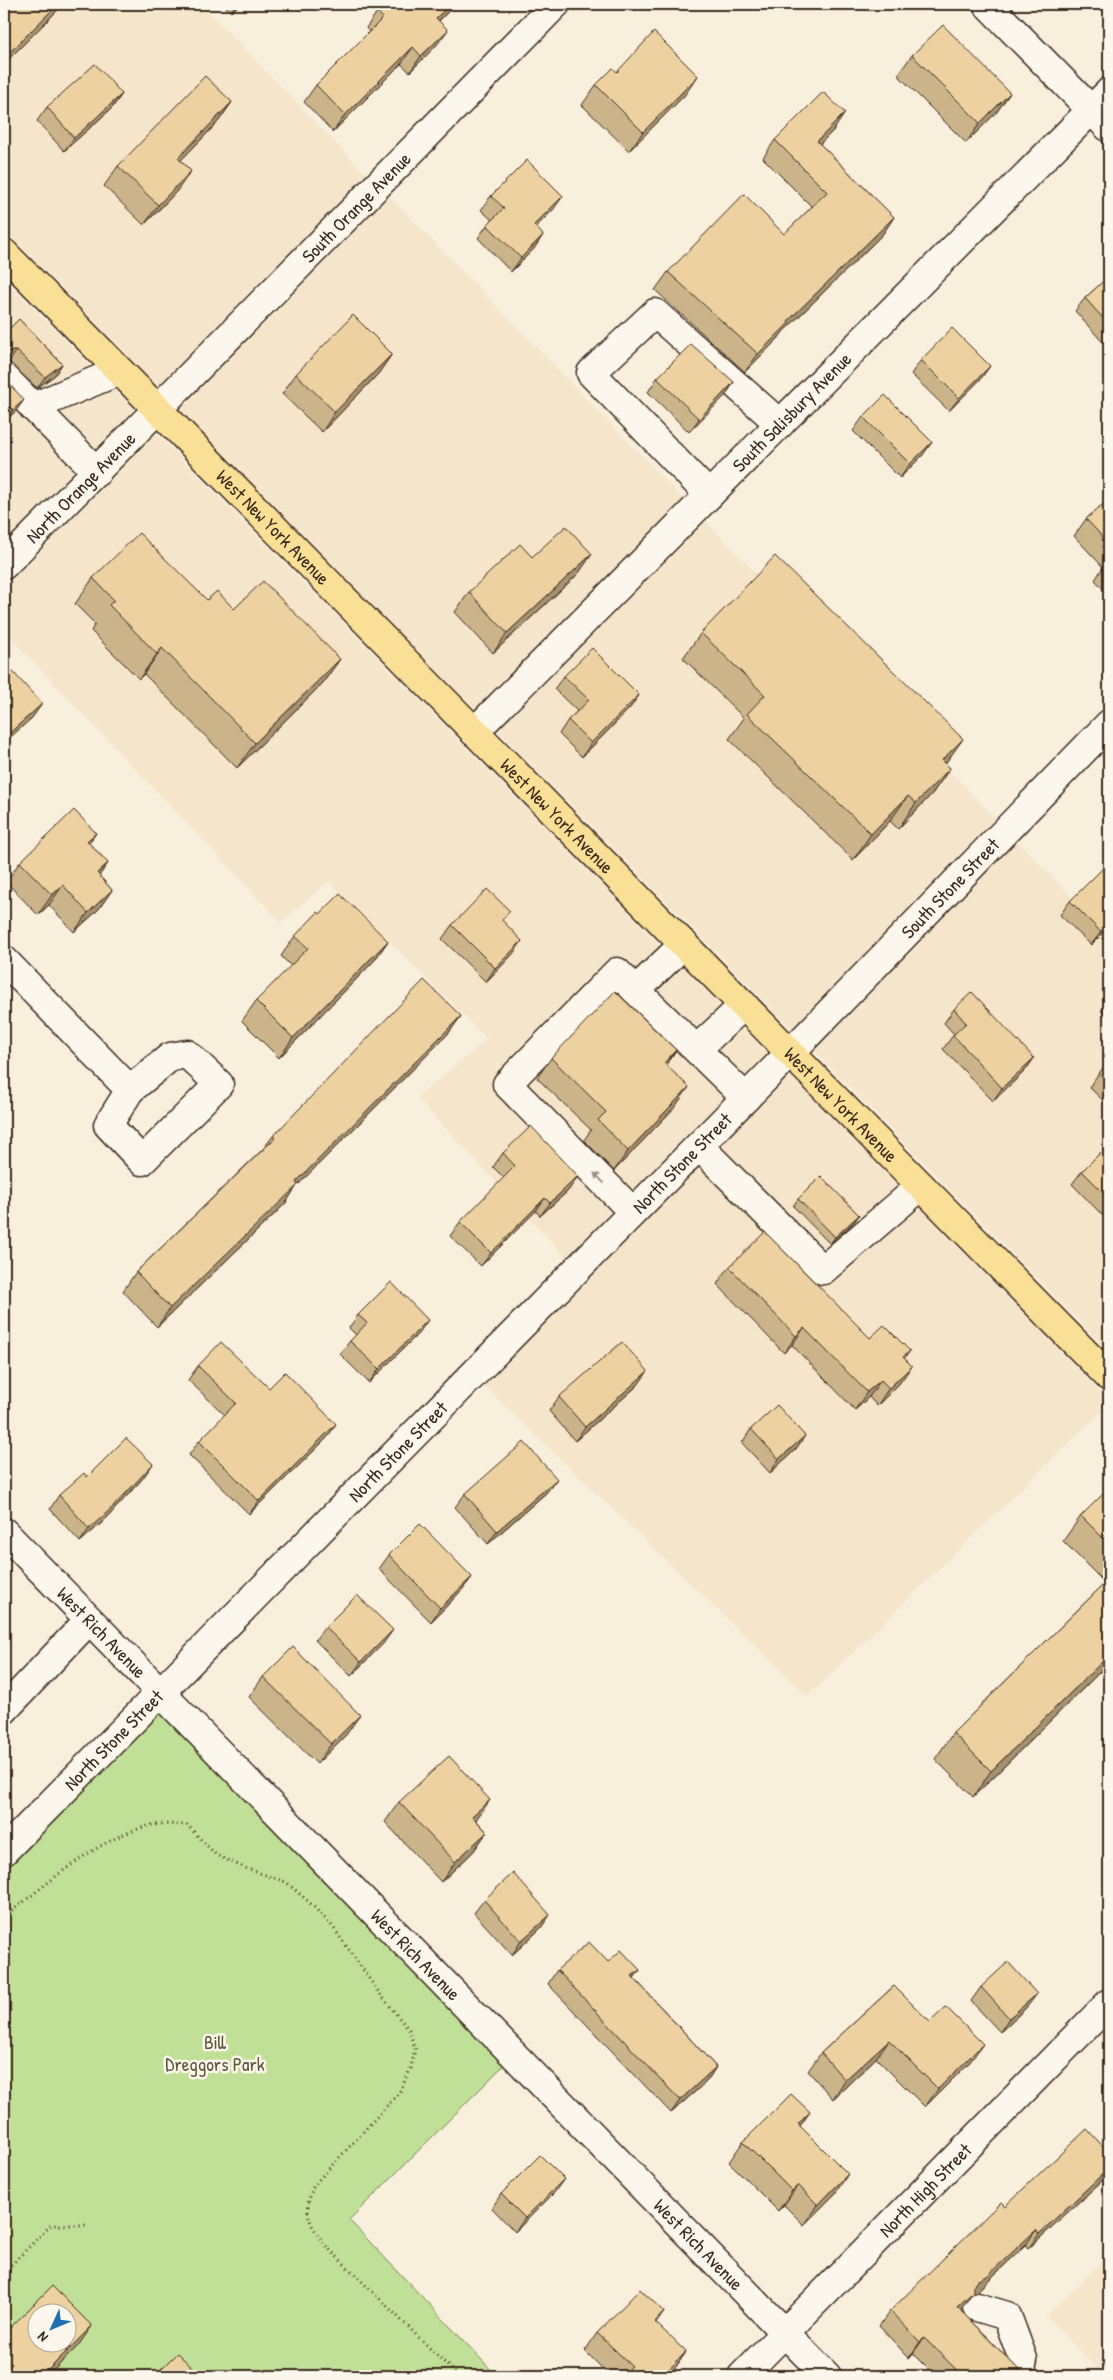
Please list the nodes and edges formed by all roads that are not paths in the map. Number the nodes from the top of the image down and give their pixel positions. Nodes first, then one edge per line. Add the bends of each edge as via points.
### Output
1 (556, 4) edge
2 (988, 4) edge
3 (1103, 110) edge
4 (6, 262) edge
5 (119, 371) junction
6 (4, 377) edge
7 (33, 407) junction
8 (157, 410) junction
9 (780, 424) junction
10 (96, 472) junction
11 (709, 495) junction
12 (4, 565) edge
13 (1109, 724) edge
14 (474, 732) junction
15 (684, 944) junction
16 (4, 960) edge
17 (636, 990) junction
18 (744, 1004) junction
19 (697, 1049) junction
20 (791, 1052) junction
21 (126, 1087) dead end
22 (746, 1098) junction
23 (699, 1146) junction
24 (922, 1186) junction
25 (633, 1212) junction
26 (1108, 1372) edge
27 (4, 1532) edge
28 (89, 1620) junction
29 (161, 1694) junction
30 (4, 1710) edge
31 (4, 1851) edge
32 (1109, 2003) edge
33 (977, 2307) dead end
34 (786, 2334) junction
35 (742, 2376) edge
36 (828, 2376) edge
37 (1020, 2376) edge

1 - 8 street, South Orange Avenue
2 - 3 street
3 - 9 street, South Salisbury Avenue
4 - 5 main road, West New York Avenue
5 - 7 street
5 - 8 main road, West New York Avenue
6 - 7 street
7 - 10 street
8 - 10 street, North Orange Avenue
8 - 14 main road, West New York Avenue
9 - 11 street, South Salisbury Avenue
9 - 11 street via 656,313 591,373
10 - 12 street, North Orange Avenue
11 - 14 street, South Salisbury Avenue
13 - 20 street, South Stone Street
14 - 15 main road, West New York Avenue
15 - 17 street
15 - 18 main road, West New York Avenue
16 - 21 street
17 - 19 street
25 -> 17 street via 507,1084 617,972
18 - 19 street
18 - 20 main road, West New York Avenue
19 - 22 street
20 - 22 street, North Stone Street
20 - 24 main road, West New York Avenue
22 - 23 street, North Stone Street
23 - 24 street via 823,1270
23 - 25 street, North Stone Street
24 - 26 main road, West New York Avenue
25 - 29 street, North Stone Street
27 - 28 street, West Rich Avenue
28 - 29 street, West Rich Avenue
28 - 30 street
29 - 31 street, North Stone Street
29 - 34 street, West Rich Avenue
32 - 34 street, North High Street
33 - 37 street via 1006,2316 1023,2359
34 - 35 street, North High Street
34 - 36 street, West Rich Avenue

